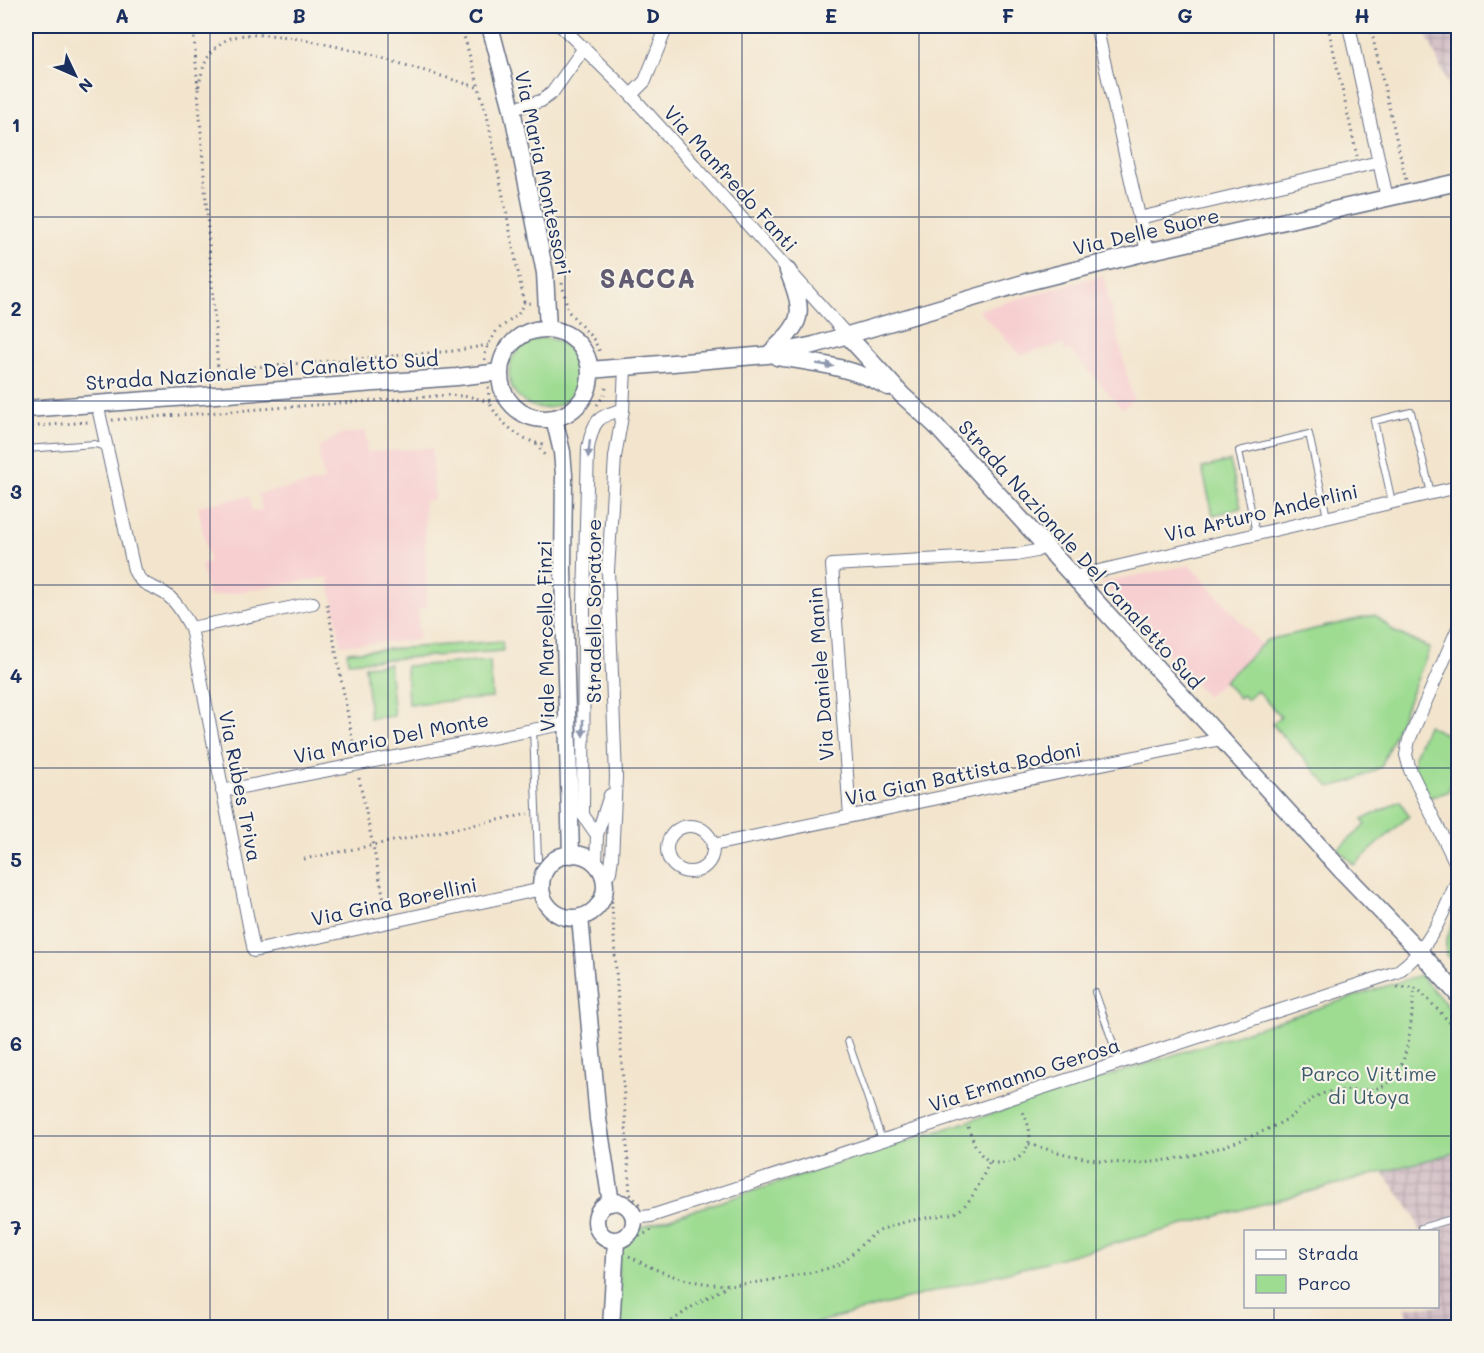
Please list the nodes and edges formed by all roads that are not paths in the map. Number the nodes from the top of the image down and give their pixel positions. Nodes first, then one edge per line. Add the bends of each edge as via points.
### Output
1 (490, 26) edge
2 (561, 26) edge
3 (668, 26) edge
4 (1100, 26) edge
5 (1349, 26) edge
6 (584, 48) junction
7 (631, 95) junction
8 (512, 109) junction
9 (1379, 162) junction
10 (1458, 182) edge
11 (1387, 198) junction
12 (1139, 218) junction
13 (1147, 252) junction
14 (788, 271) junction
15 (548, 329) junction
16 (846, 335) junction
17 (767, 356) junction
18 (625, 368) junction
19 (590, 370) junction
20 (501, 372) junction
21 (902, 395) junction
22 (98, 404) junction
23 (26, 409) edge
24 (623, 410) junction
25 (554, 418) junction
26 (108, 448) junction
27 (26, 449) edge
28 (1458, 487) edge
29 (1431, 493) junction
30 (1392, 502) junction
31 (1327, 517) junction
32 (1256, 533) junction
33 (1046, 546) junction
34 (1073, 577) junction
35 (313, 603) dead end
36 (191, 628) junction
37 (1458, 628) edge
38 (568, 723) junction
39 (533, 729) junction
40 (1221, 738) junction
41 (616, 777) junction
42 (222, 791) junction
43 (850, 816) junction
44 (597, 835) junction
45 (712, 845) dead end
46 (571, 855) junction
47 (538, 859) dead end
48 (1458, 868) edge
49 (603, 871) junction
50 (1458, 878) edge
51 (538, 890) junction
52 (577, 923) junction
53 (254, 951) joint
54 (1420, 952) junction
55 (1095, 992) dead end
56 (1458, 996) edge
57 (848, 1041) dead end
58 (1120, 1063) junction
59 (882, 1140) junction
60 (607, 1203) junction
61 (1458, 1217) edge
62 (634, 1218) junction
63 (1421, 1228) dead end
64 (617, 1244) junction
65 (611, 1328) edge

1 - 8 street, Via Maria Montessori
2 - 6 street, Via Manfredo Fanti
3 - 7 street via 645,81
4 - 12 street via 1098,34
5 - 9 street
6 - 7 street, Via Manfredo Fanti
6 - 8 street via 552,93 541,101
7 - 14 street, Via Manfredo Fanti
8 - 15 street, Via Maria Montessori via 545,273
9 - 11 street
9 - 12 street
10 - 11 street, Via Delle Suore
11 - 13 street, Via Delle Suore
12 - 13 street
13 - 16 street, Via Delle Suore
14 - 16 street, Via Manfredo Fanti
14 - 17 street via 798,295 800,314 791,333
15 - 19 street via 573,339 585,353
15 - 20 street via 530,332 513,343 506,352
16 - 17 street
16 - 21 street, Strada Nazionale Del Canaletto Sud
17 - 18 street
17 -> 21 street via 847,369
18 - 19 street
18 - 24 street, Stradello Soratore
19 - 25 street via 584,397 571,410
20 - 22 street, Strada Nazionale Del Canaletto Sud
20 - 25 street via 505,393 519,410 539,418
21 - 33 street, Strada Nazionale Del Canaletto Sud via 935,425
22 - 23 street, Strada Nazionale Del Canaletto Sud
22 - 26 street
24 - 41 street, Stradello Soratore via 615,457 608,571
24 -> 44 street, Stradello Soratore via 597,421 588,448 583,814
25 - 38 street, Viale Marcello Finzi via 564,475
26 - 27 lane via 95,444
26 - 36 street via 134,570 142,583 172,600
28 - 29 street, Via Arturo Anderlini
29 - 30 street, Via Arturo Anderlini
29 - 30 lane via 1411,412 1374,421
30 - 31 street, Via Arturo Anderlini
31 - 32 street, Via Arturo Anderlini
31 - 32 lane via 1309,434 1239,451
32 - 34 street, Via Arturo Anderlini
33 - 34 street, Strada Nazionale Del Canaletto Sud
33 - 43 street, Via Daniele Manin via 1016,555 832,566
34 - 40 street, Strada Nazionale Del Canaletto Sud
35 - 36 street
36 - 42 street, Via Rubes Triva
37 - 48 street via 1406,755
38 - 39 street, Via Mario Del Monte
38 - 46 street, Viale Marcello Finzi
39 - 42 street, Via Mario Del Monte
39 - 47 lane
40 - 43 street, Via Gian Battista Bodoni
40 - 54 street, Strada Nazionale Del Canaletto Sud
41 - 44 street, Stradello Soratore
41 - 49 street, Stradello Soratore
42 - 53 street, Via Rubes Triva
43 - 45 street, Via Gian Battista Bodoni
44 - 49 street, Stradello Soratore
46 - 49 street via 589,859
46 - 51 street via 554,861
49 - 52 street via 601,902
50 - 54 street, Via Ermanno Gerosa via 1437,927
51 - 52 street via 552,910
51 - 53 street, Via Gina Borellini
52 - 60 street
54 - 56 street, Strada Nazionale Del Canaletto Sud
54 - 58 street, Via Ermanno Gerosa via 1397,972
55 - 58 lane
57 - 59 lane
58 - 59 street, Via Ermanno Gerosa
59 - 62 street, Via Ermanno Gerosa via 651,1216
60 - 62 street via 623,1204
60 - 64 street via 598,1214 597,1227 604,1237
61 - 63 lane
62 - 64 street via 628,1236
64 - 65 street

